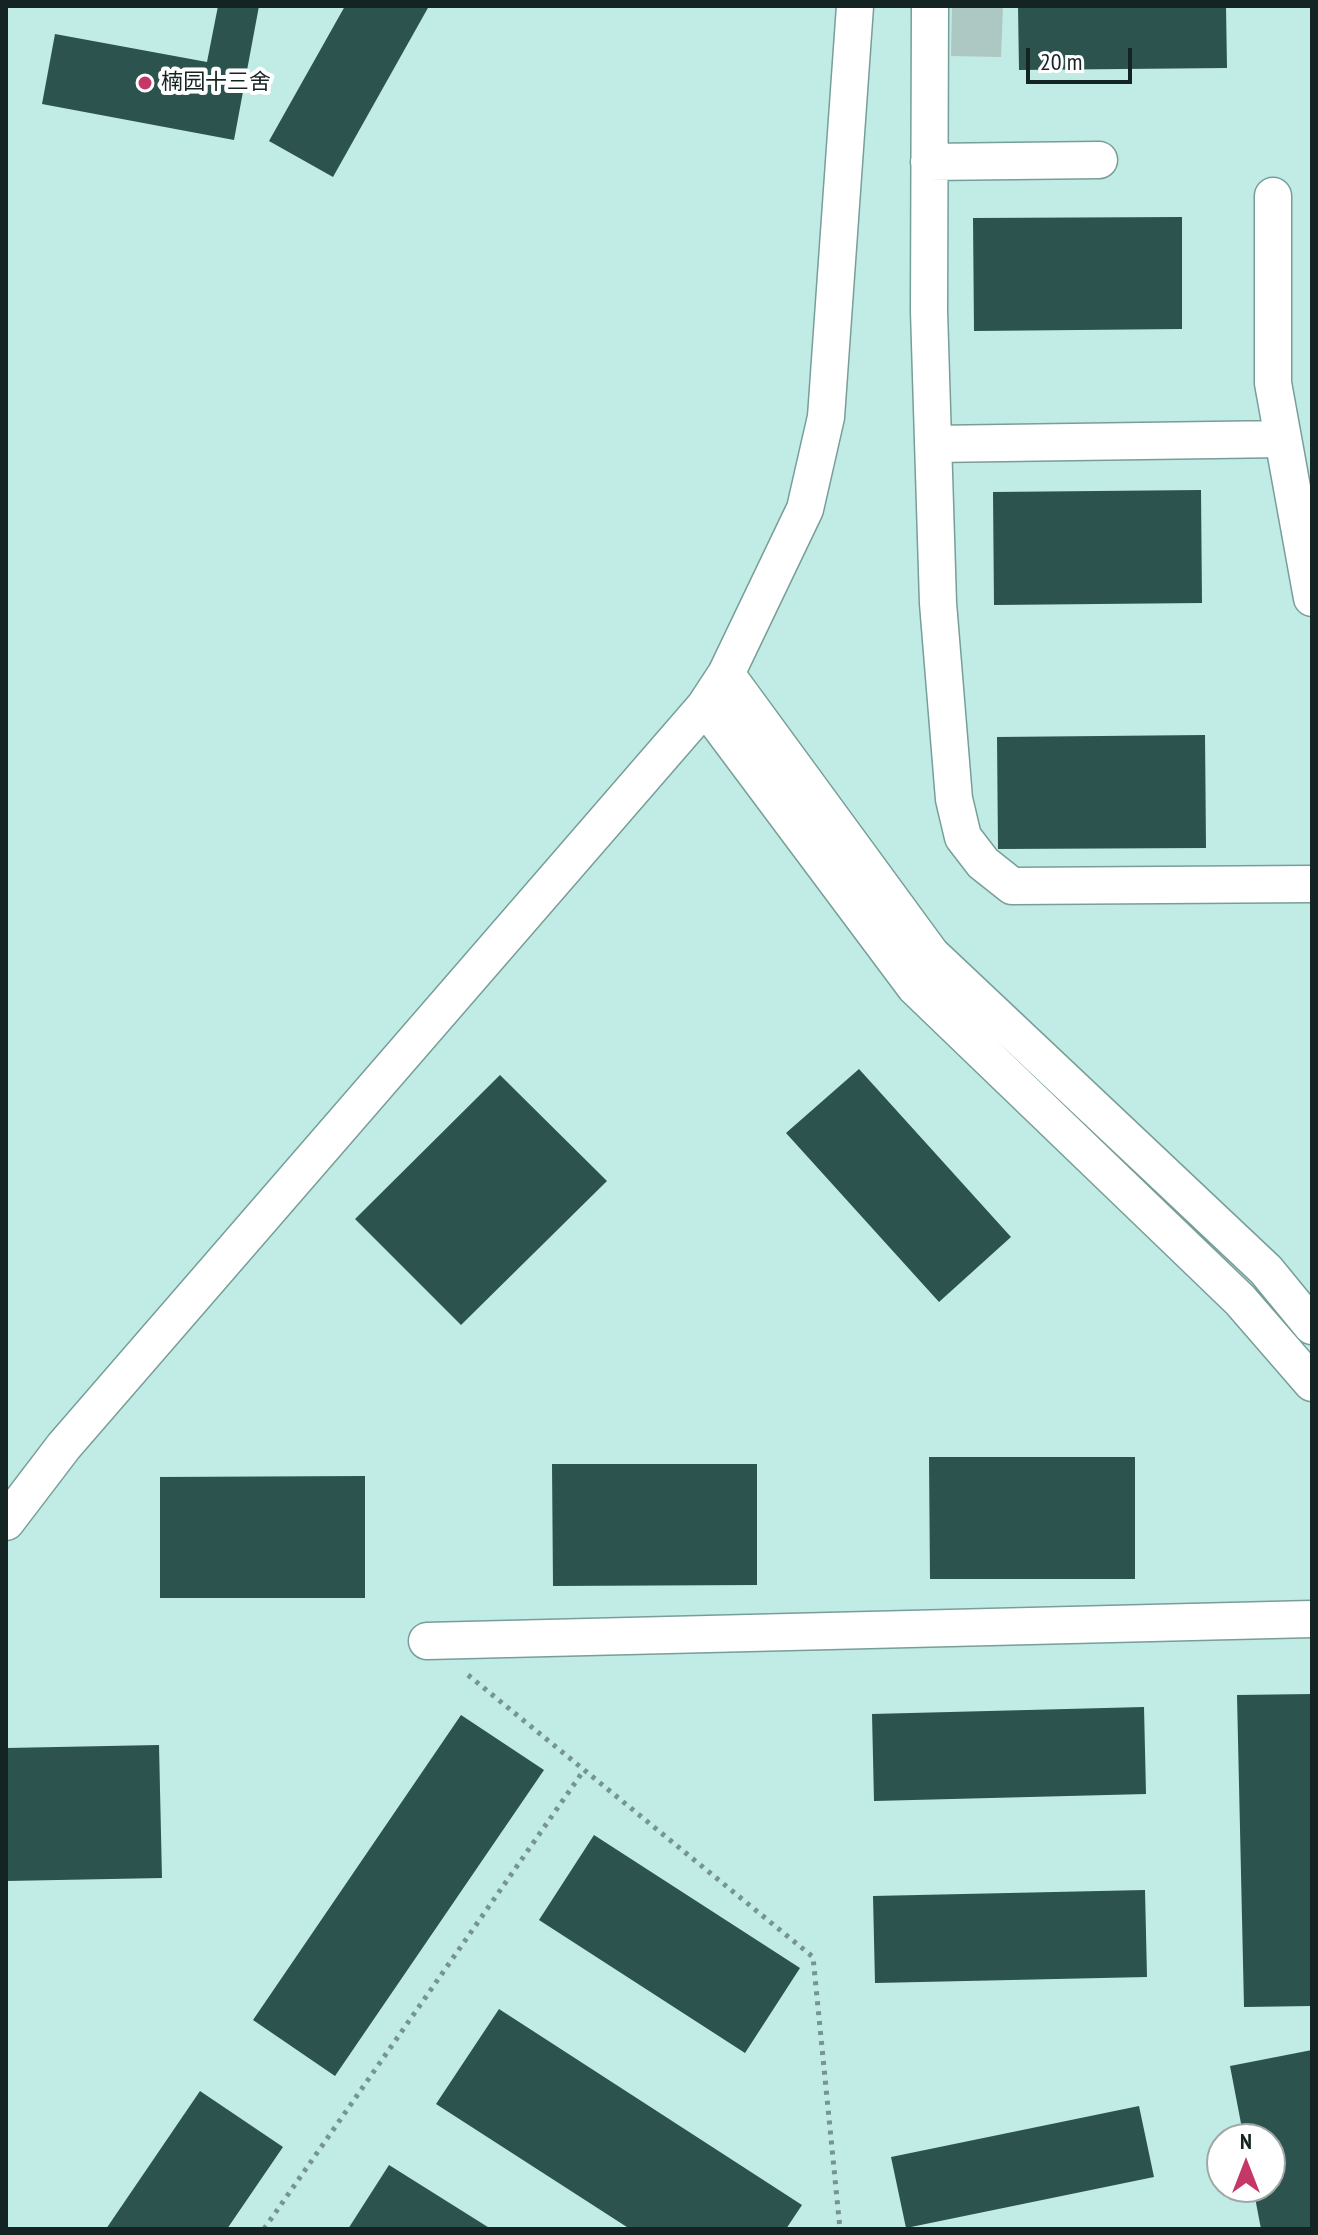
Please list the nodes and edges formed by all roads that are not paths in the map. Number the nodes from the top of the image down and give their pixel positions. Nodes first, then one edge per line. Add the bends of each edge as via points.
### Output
1 (855, 6) edge
2 (930, 6) edge
3 (1099, 160) dead end
4 (929, 162) junction
5 (1273, 196) dead end
6 (1283, 439) junction
7 (933, 444) junction
8 (1312, 598) edge
9 (726, 674) junction
10 (705, 706) junction
11 (1312, 884) edge
12 (1312, 1326) edge
13 (1312, 1383) edge
14 (6, 1522) edge
15 (1312, 1619) edge
16 (427, 1641) road end

1 - 9 street via 826,417 805,509
2 - 4 street
3 - 4 street
4 - 7 street
5 - 6 street via 1273,383
6 - 7 street
6 - 8 street
7 - 11 street via 938,603 954,799 963,837 983,863 1012,886
9 - 10 street
9 - 12 street via 931,954 1266,1270
10 - 13 street via 915,987 1240,1300
10 - 14 street via 64,1446
15 - 16 street

